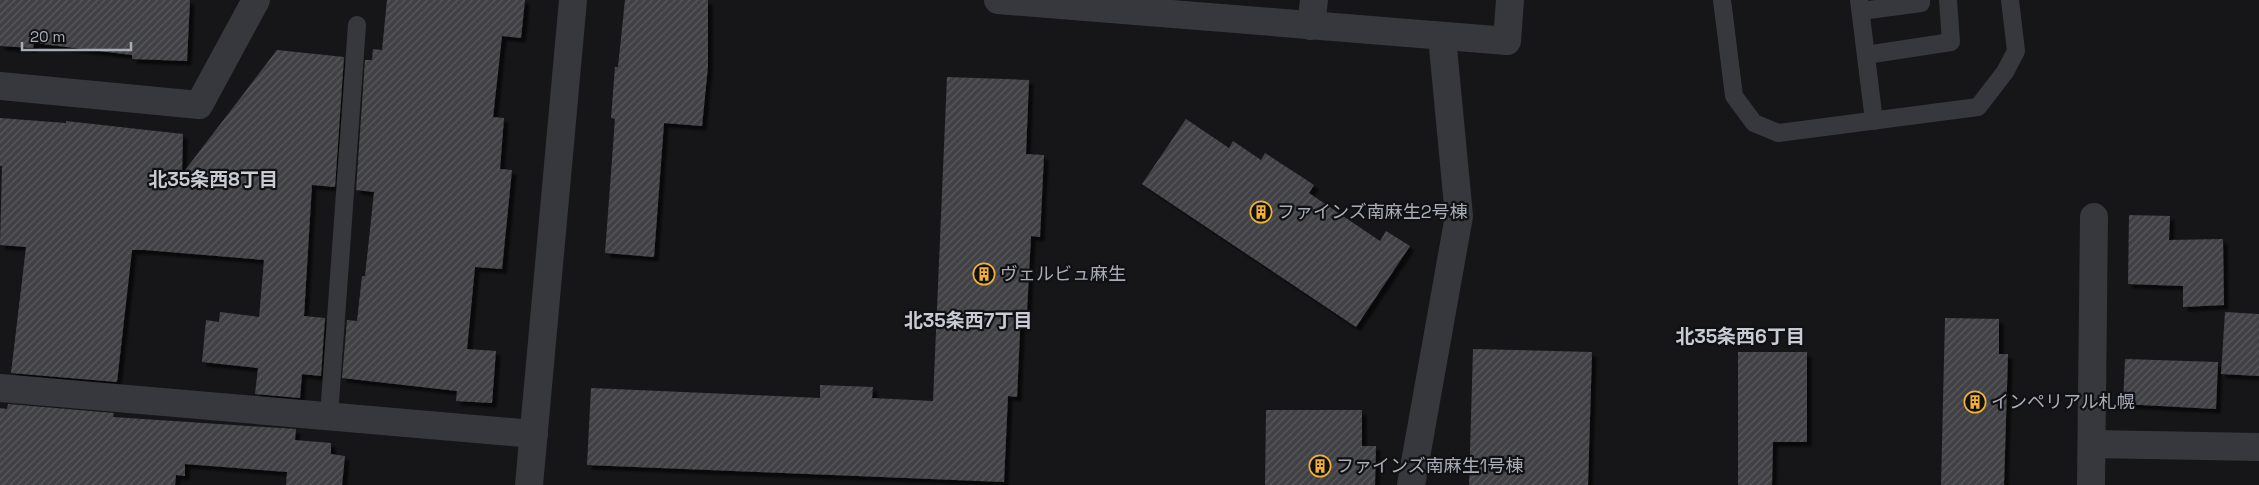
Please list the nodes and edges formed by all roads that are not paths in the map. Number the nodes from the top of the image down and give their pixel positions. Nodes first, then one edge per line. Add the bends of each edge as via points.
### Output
1 (256, 0) edge
2 (573, 0) edge
3 (998, 0) edge
4 (1510, 0) edge
5 (1722, 0) edge
6 (1920, 0) edge
7 (1948, 0) edge
8 (2010, 0) edge
9 (1129, 5) edge
10 (1860, 6) edge
11 (1313, 13) edge
12 (357, 25) dead end
13 (1442, 36) junction
14 (1866, 55) junction
15 (0, 86) edge
16 (1874, 121) junction
17 (2094, 217) dead end
18 (0, 388) edge
19 (329, 416) junction
20 (534, 434) junction
21 (2092, 444) junction
22 (2259, 446) edge
23 (529, 485) edge
24 (1411, 485) edge
25 (2092, 485) edge

1 - 15 street via 199,105
2 - 20 street
3 - 9 street
4 - 13 street via 1507,40
5 - 16 lane via 1734,96 1754,123 1778,134
6 - 10 lane via 1921,3
7 - 14 lane via 1951,42
8 - 16 lane via 2016,51 2006,72 1978,107
9 - 11 street
10 - 14 lane
11 - 13 street
12 - 19 lane
13 - 24 street via 1459,216
14 - 16 lane
17 - 21 street
18 - 19 street
19 - 20 street
20 - 23 street
21 - 22 street
21 - 25 street

